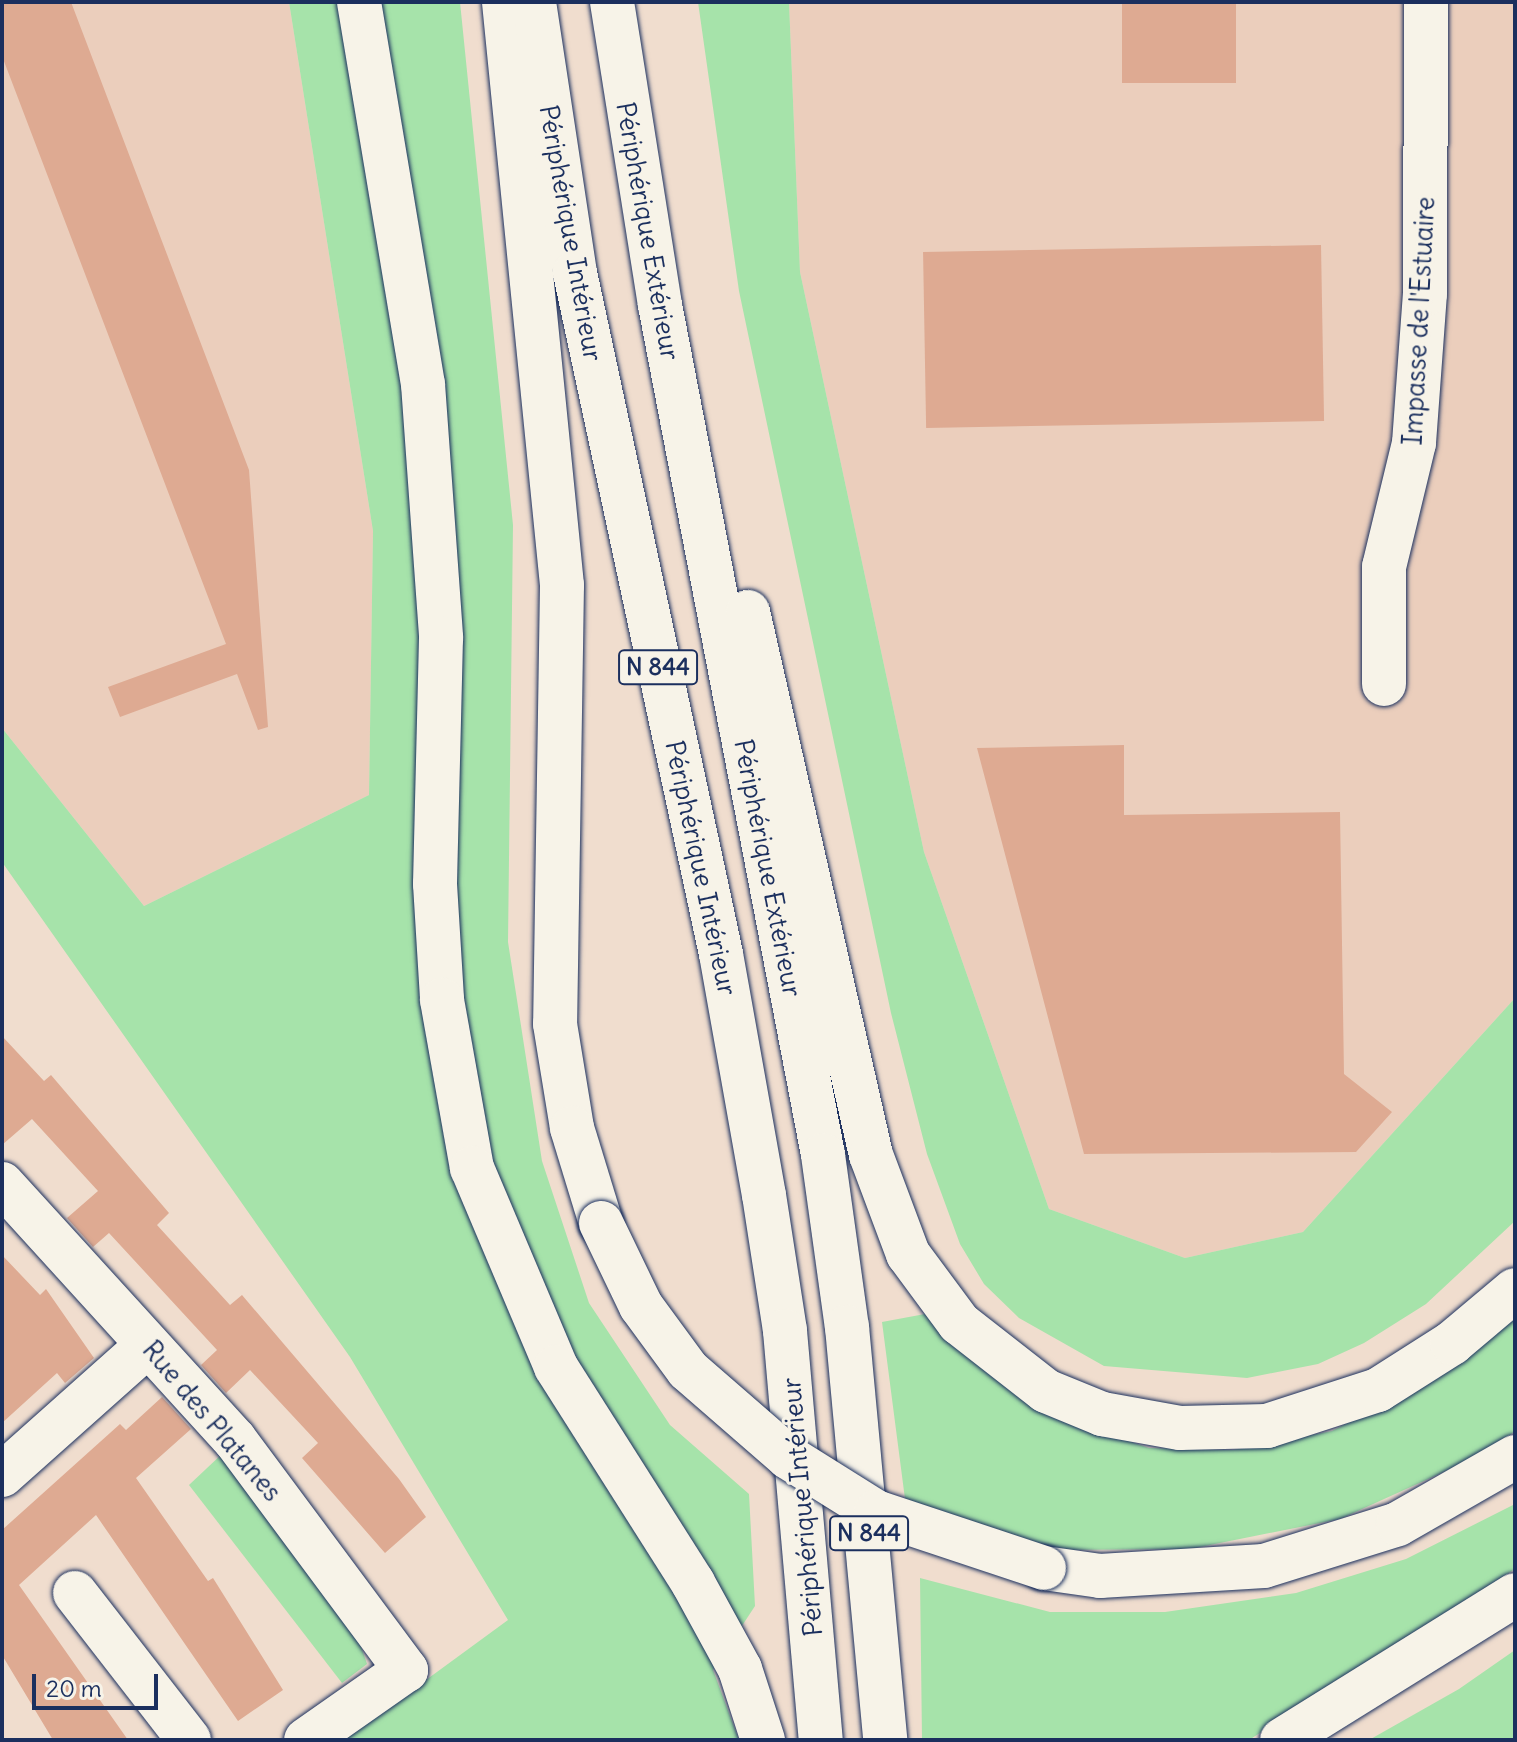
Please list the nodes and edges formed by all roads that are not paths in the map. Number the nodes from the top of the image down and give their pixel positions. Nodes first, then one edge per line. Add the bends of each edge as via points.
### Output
1 (359, 2) edge
2 (504, 2) edge
3 (534, 2) edge
4 (612, 2) edge
5 (1426, 2) edge
6 (711, 562) junction
7 (1384, 684) dead end
8 (2, 1184) edge
9 (1515, 1290) edge
10 (148, 1345) junction
11 (1515, 1457) edge
12 (2, 1475) edge
13 (75, 1593) dead end
14 (1515, 1595) edge
15 (189, 1740) edge
16 (306, 1740) edge
17 (763, 1740) edge
18 (821, 1740) edge
19 (885, 1740) edge
20 (1282, 1740) edge

1 - 17 main road via 423,384 441,638 435,884 441,986 472,1168 556,1367 693,1583 740,1669
2 - 11 main road, bridge via 562,585 555,1024 572,1128 601,1223 641,1306 688,1370 788,1457 876,1512 1044,1568 1100,1576 1264,1566 1398,1524
3 - 18 main road, Périphérique Intérieur / N 844 via 575,273 721,954 764,1195 785,1331
4 - 6 main road, Périphérique Extérieur / N 844
5 - 7 main road, Impasse de l'Estuaire via 1425,294 1414,443 1384,567
6 - 9 main road via 744,594 871,1155 908,1254 959,1323 1046,1391 1102,1414 1180,1428 1267,1426 1378,1390 1452,1343
6 - 19 main road, Périphérique Extérieur / N 844 via 823,1155 847,1327
8 - 10 main road, Rue des Platanes
10 - 12 main road
10 - 16 main road, Rue des Platanes via 235,1440 406,1670
13 - 15 main road
14 - 20 main road

